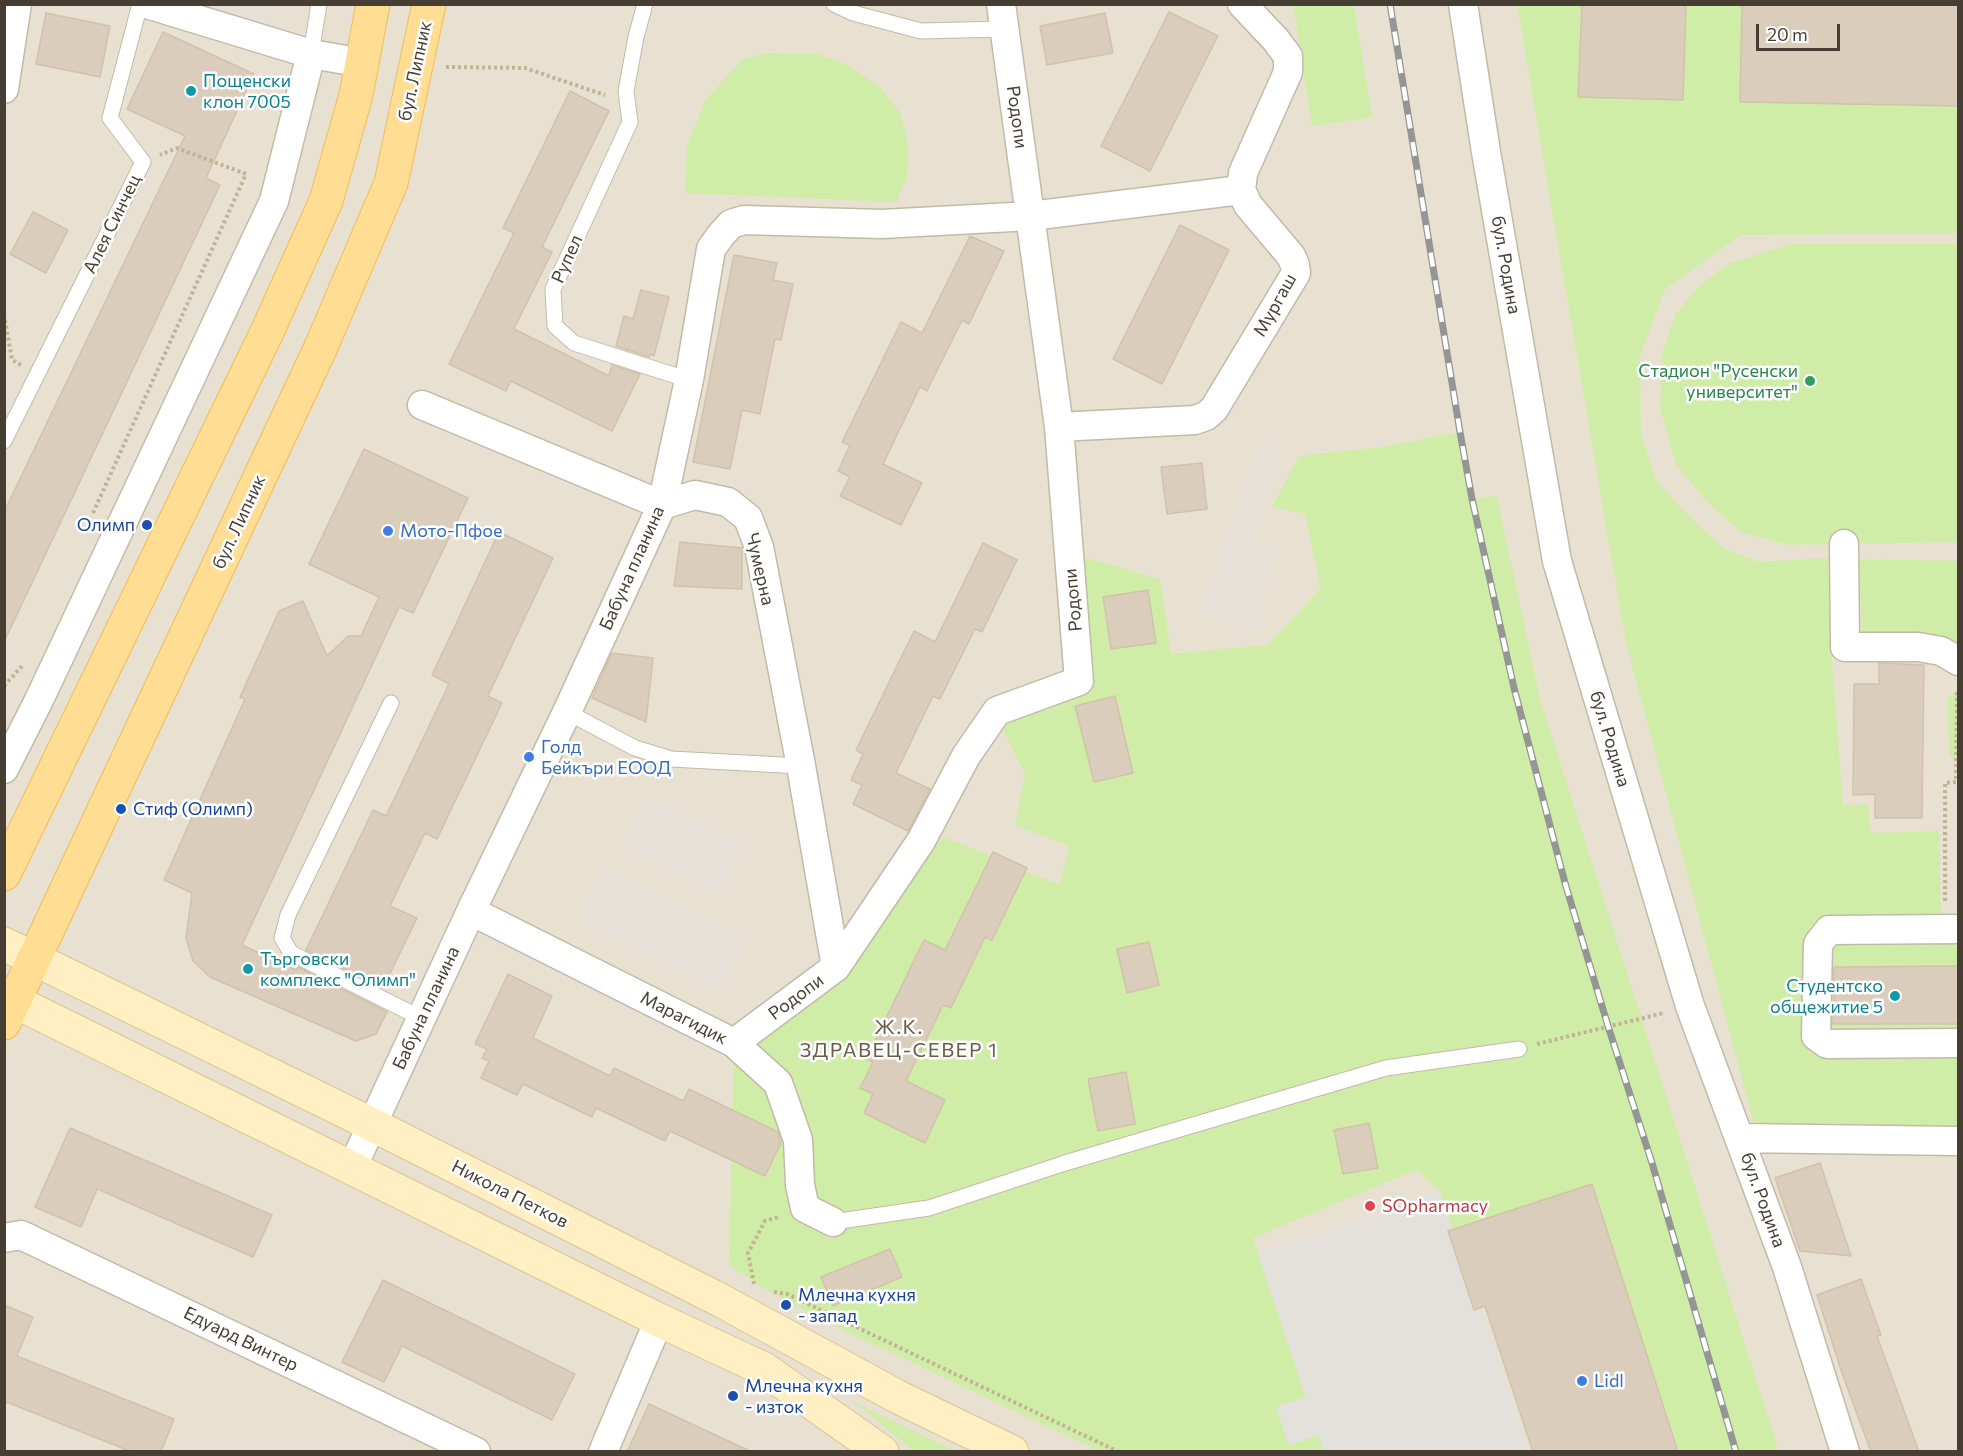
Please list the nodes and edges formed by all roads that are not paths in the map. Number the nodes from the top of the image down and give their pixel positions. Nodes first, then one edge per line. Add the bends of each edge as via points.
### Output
1 (17, 4) edge
2 (140, 4) edge
3 (147, 4) edge
4 (319, 4) edge
5 (374, 4) edge
6 (429, 4) edge
7 (645, 4) edge
8 (834, 4) edge
9 (1242, 4) edge
10 (1463, 4) edge
11 (1002, 17) edge
12 (311, 54) junction
13 (363, 63) junction
14 (4, 89) edge
15 (1241, 190) junction
16 (1031, 216) junction
17 (689, 380) junction
18 (422, 405) dead end
19 (1059, 427) junction
20 (4, 441) edge
21 (662, 505) junction
22 (1844, 544) dead end
23 (1958, 660) edge
24 (391, 703) dead end
25 (567, 712) junction
26 (801, 766) junction
27 (4, 769) edge
28 (4, 874) edge
29 (471, 911) junction
30 (1952, 929) edge
31 (4, 944) edge
32 (34, 959) junction
33 (836, 968) junction
34 (8, 1007) edge
35 (421, 1018) junction
36 (734, 1043) junction
37 (1959, 1043) edge
38 (1519, 1049) road end
39 (373, 1125) junction
40 (1740, 1138) junction
41 (1959, 1141) edge
42 (352, 1168) junction
43 (833, 1222) joint
44 (4, 1238) edge
45 (659, 1320) junction
46 (476, 1452) edge
47 (603, 1452) edge
48 (882, 1452) edge
49 (1012, 1452) edge
50 (1845, 1452) edge

1 - 14 street
2 - 20 lane, Алея Синчец via 110,118 143,162
3 - 12 street
4 - 12 lane
5 - 13 main road
6 - 32 main road, бул. Липник via 391,183 321,347
7 - 17 lane, Рупел via 626,91 630,122 553,289 555,327 574,343
8 - 11 lane via 921,32
9 - 15 street via 1287,56 1288,72 1242,173
10 - 40 street, бул. Родина via 1557,561 1690,1006
11 - 16 street, Родопи
12 - 13 street
12 - 27 street via 274,201
13 - 28 main road via 326,201 267,332
15 - 16 street, Бабуна планина
15 - 19 street, Мургаш via 1248,205 1291,256 1296,273 1214,409 1195,420
16 - 17 street, Бабуна планина via 882,224 744,220 731,224 711,249
16 - 19 street, Родопи
17 - 21 street, Бабуна планина
18 - 21 street
19 - 33 street, Родопи via 1079,681 997,711 966,756 921,841
21 - 25 street, Бабуна планина
21 - 26 street, Чумерна via 695,495 728,502 748,518 759,547
22 - 23 street via 1845,647 1918,646
24 - 35 lane via 288,915 282,938 291,953
25 - 26 lane via 635,748 671,759
25 - 29 street, Бабуна планина
26 - 33 street, Чумерна
29 - 35 street, Бабуна планина
29 - 36 street, Марагидик
30 - 37 street via 1829,930 1818,944 1816,1036 1827,1044
31 - 32 main road, Никола Петков
32 - 34 main road, бул. Липник
32 - 39 main road, Никола Петков
33 - 36 street, Родопи
34 - 42 main road
35 - 39 street, Бабуна планина
36 - 43 street, Марагидик via 778,1083 798,1140 800,1185 806,1208
38 - 43 lane via 1386,1068 1065,1162 929,1208
39 - 42 street, Бабуна планина
39 - 49 main road, Никола Петков
40 - 41 street
40 - 50 street, бул. Родина via 1787,1267
42 - 45 main road
44 - 46 street, Едуард Винтер via 21,1234
45 - 47 street
45 - 48 main road via 764,1369

